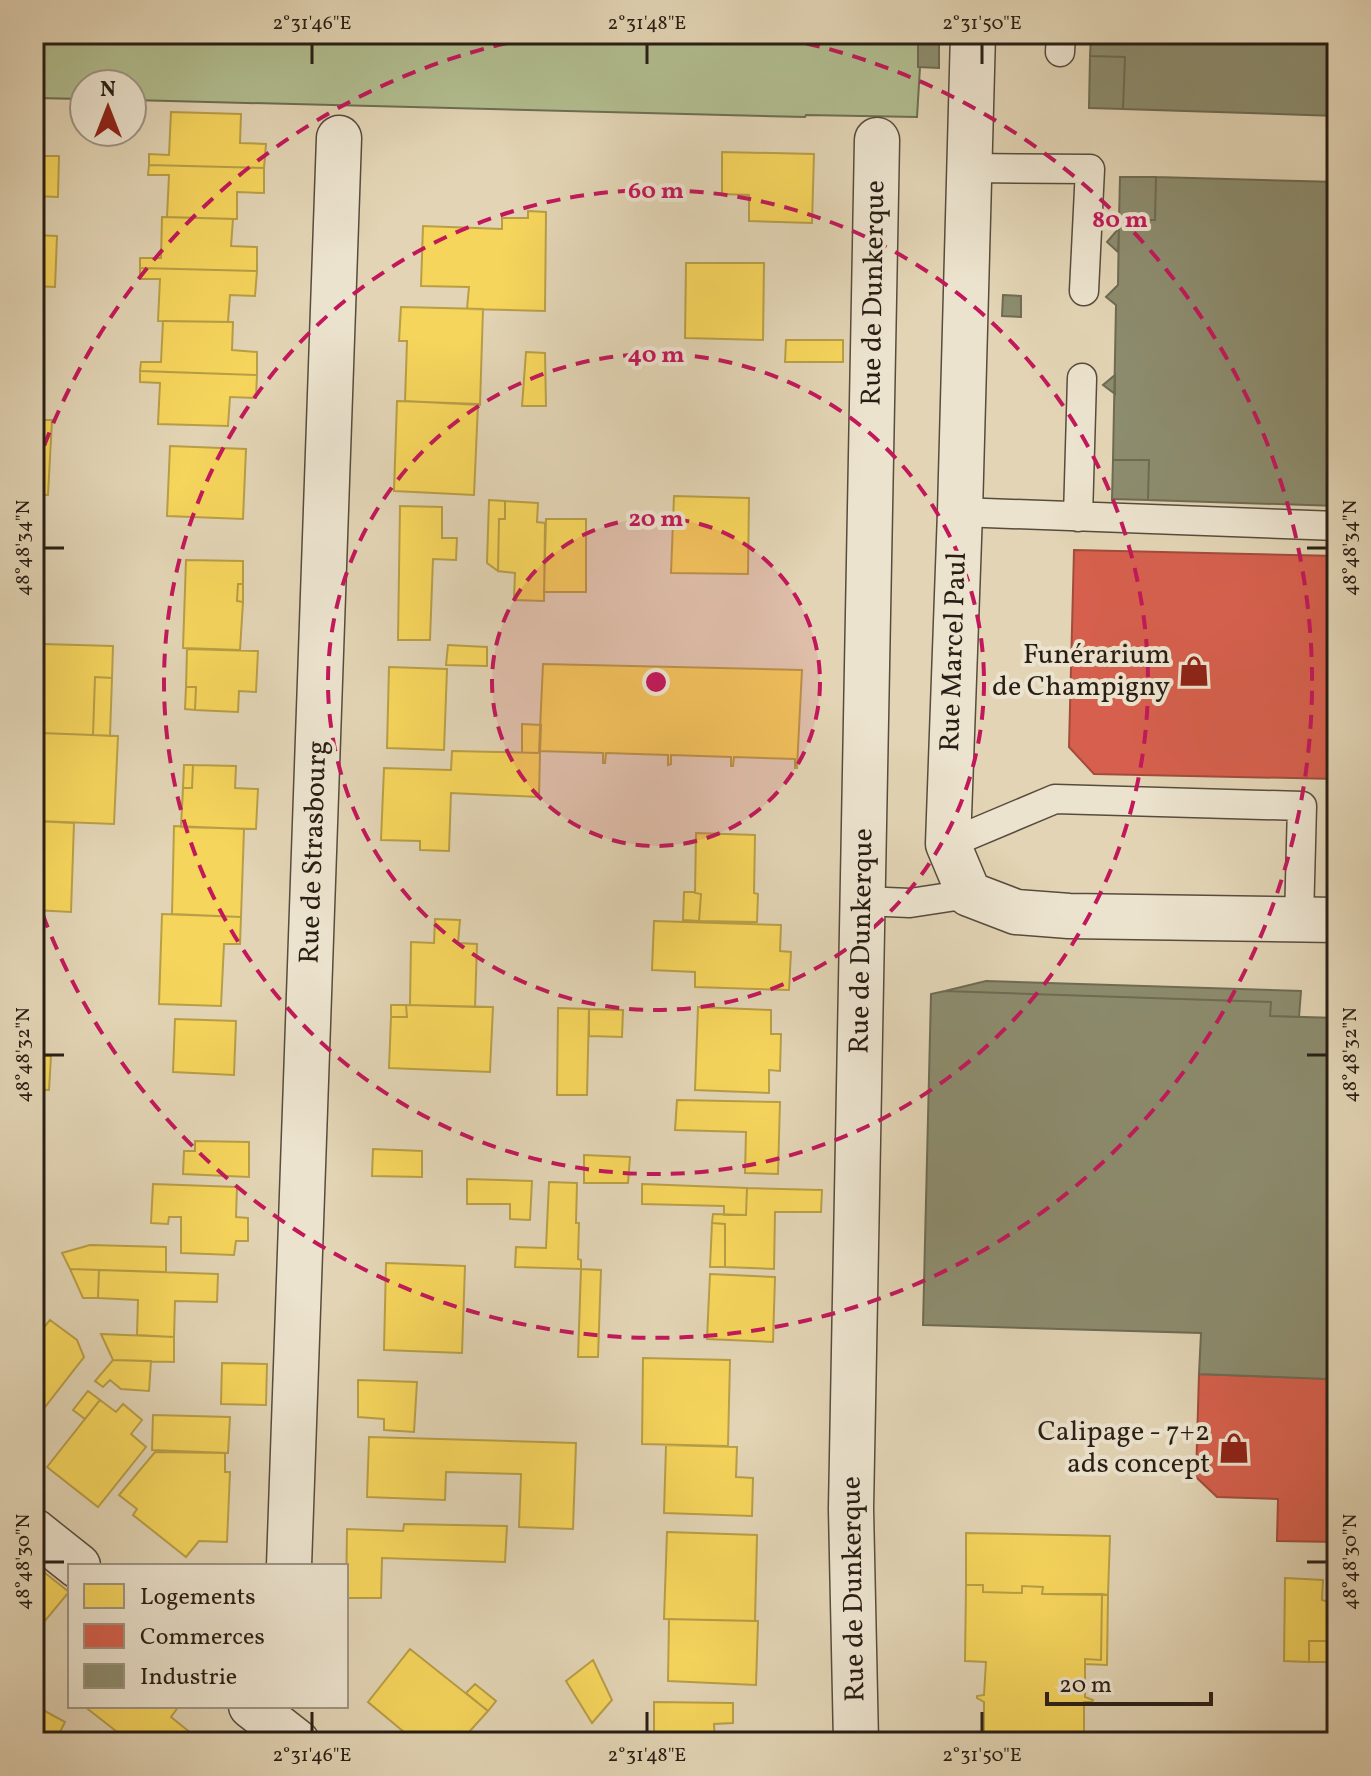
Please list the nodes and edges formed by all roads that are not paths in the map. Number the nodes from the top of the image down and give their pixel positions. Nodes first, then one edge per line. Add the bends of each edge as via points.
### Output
1 (973, 34) edge
2 (339, 138) dead end
3 (877, 140) dead end
4 (969, 168) junction
5 (1084, 291) dead end
6 (1082, 378) dead end
7 (960, 512) junction
8 (1078, 517) junction
9 (1337, 526) edge
10 (948, 844) junction
11 (969, 894) junction
12 (863, 901) junction
13 (1318, 920) edge
14 (34, 1531) edge
15 (75, 1564) edge
16 (289, 1564) edge
17 (254, 1708) edge
18 (297, 1742) edge
19 (856, 1742) edge

1 - 4 street, Rue Marcel Paul
2 - 16 street, Rue de Strasbourg
3 - 12 street, Rue de Dunkerque
4 - 5 lane via 1090,169
4 - 7 street, Rue Marcel Paul
6 - 8 lane
7 - 8 lane
7 - 10 street, Rue Marcel Paul
8 - 9 lane
10 - 11 street, Rue Marcel Paul
10 - 13 lane via 1055,799 1302,806
11 - 12 lane via 910,903
11 - 13 street via 1016,912 1069,916
12 - 19 street, Rue de Dunkerque via 851,1509
14 - 15 street
17 - 18 street

